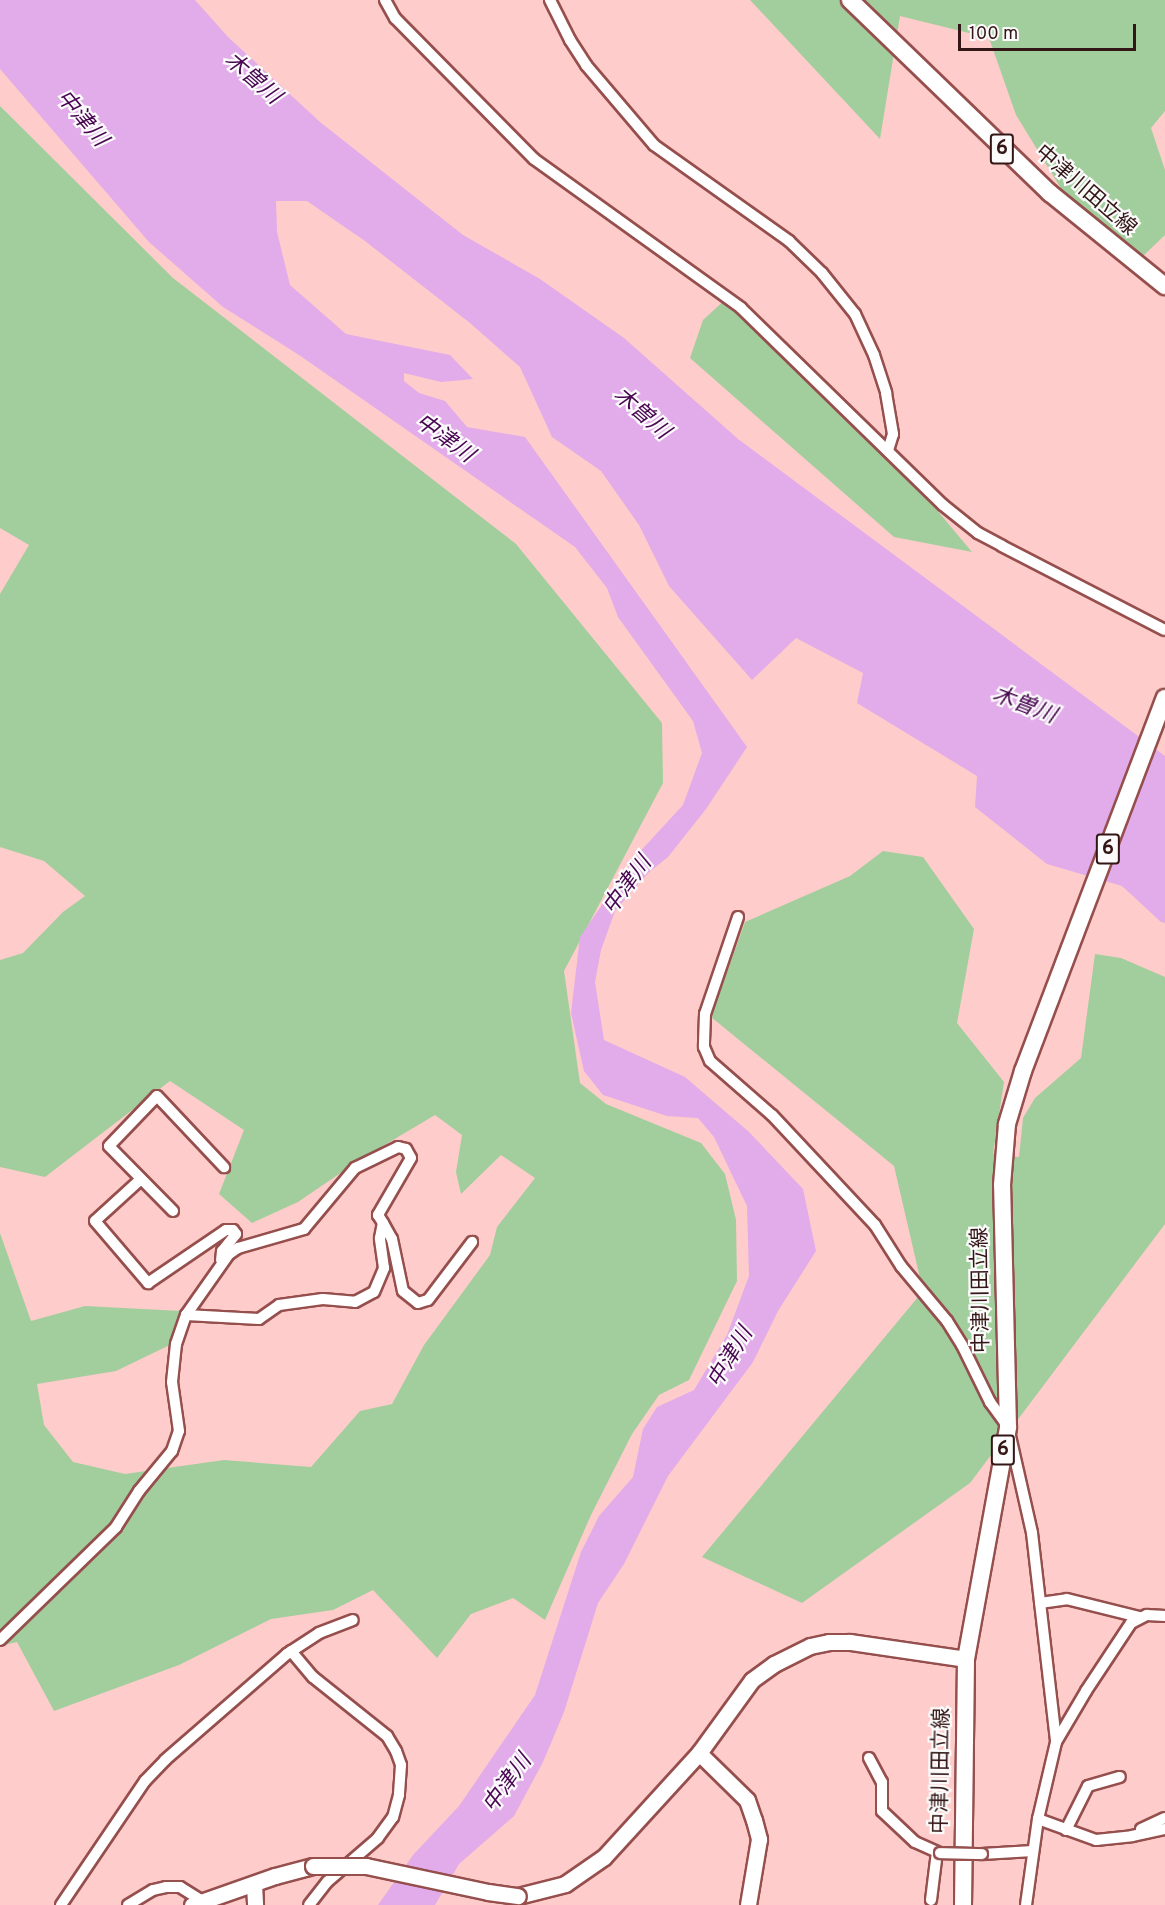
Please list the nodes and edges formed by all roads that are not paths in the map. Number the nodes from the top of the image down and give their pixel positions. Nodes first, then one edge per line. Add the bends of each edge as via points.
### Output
1 (385, 0) edge
2 (550, 0) edge
3 (850, 0) edge
4 (1165, 286) edge
5 (888, 450) junction
6 (1165, 630) edge
7 (1165, 698) edge
8 (738, 917) dead end
9 (224, 1167) dead end
10 (141, 1179) junction
11 (172, 1211) dead end
12 (382, 1223) junction
13 (472, 1242) dead end
14 (220, 1266) junction
15 (186, 1315) junction
16 (1008, 1426) junction
17 (1040, 1603) junction
18 (1165, 1616) edge
19 (1139, 1617) junction
20 (353, 1620) dead end
21 (0, 1640) edge
22 (291, 1651) junction
23 (966, 1659) junction
24 (1056, 1742) junction
25 (699, 1753) junction
26 (869, 1758) dead end
27 (1120, 1777) dead end
28 (1165, 1818) edge
29 (1038, 1819) junction
30 (1165, 1829) edge
31 (1066, 1830) junction
32 (1132, 1836) junction
33 (1033, 1851) junction
34 (939, 1853) junction
35 (254, 1884) junction
36 (931, 1900) dead end
37 (197, 1903) edge
38 (61, 1905) edge
39 (128, 1905) edge
40 (255, 1905) edge
41 (309, 1905) edge
42 (748, 1905) edge
43 (963, 1905) edge
44 (1026, 1905) edge

1 - 5 street via 395,18 534,159 741,309
2 - 5 street via 586,65 654,145 789,241 822,273 855,314 874,354 886,393 893,434
3 - 4 main road, 中津川田立線 / 6 via 1050,193
5 - 6 street via 943,506 978,533
7 - 16 main road, 中津川田立線 / 6 via 1023,1071 1007,1124 1002,1185
8 - 16 street via 705,1014 704,1047 710,1061 764,1108 875,1225 901,1266 962,1345 990,1402
9 - 10 street via 156,1096 109,1146
10 - 11 street
10 - 14 street via 95,1221 148,1283 226,1230 233,1230 236,1234 222,1251
12 - 13 street via 392,1239 403,1291 418,1304 428,1300
12 - 14 street via 378,1215 411,1158 406,1149 398,1147 355,1168 304,1229 238,1248
12 - 15 street via 384,1268 374,1292 354,1302 323,1299 279,1305 259,1319
14 - 15 street
15 - 21 street via 176,1344 172,1382 179,1431 172,1451 116,1527
16 - 17 street via 1027,1503
16 - 23 main road, 中津川田立線 / 6
17 - 19 street via 1067,1599
17 - 24 street
18 - 19 street
19 - 24 street via 1086,1690
20 - 22 street
22 - 38 street via 196,1731 145,1781
22 - 41 street via 313,1677 387,1736 401,1765 393,1817 378,1838 327,1882
23 - 25 street via 850,1642 810,1646 752,1680
23 - 43 main road, 中津川田立線 / 6
24 - 29 street
25 - 35 street, bridge via 604,1857 565,1884 519,1896 366,1866 313,1866
25 - 42 street via 747,1800 754,1820 759,1839
26 - 34 street via 882,1782 882,1811 915,1842
27 - 31 street via 1088,1786
28 - 32 street
29 - 31 street
29 - 33 street
30 - 32 street
31 - 32 street via 1096,1840
33 - 34 street, bridge
33 - 44 street
34 - 36 street
35 - 37 street
35 - 40 street
37 - 39 street via 180,1887 166,1887

